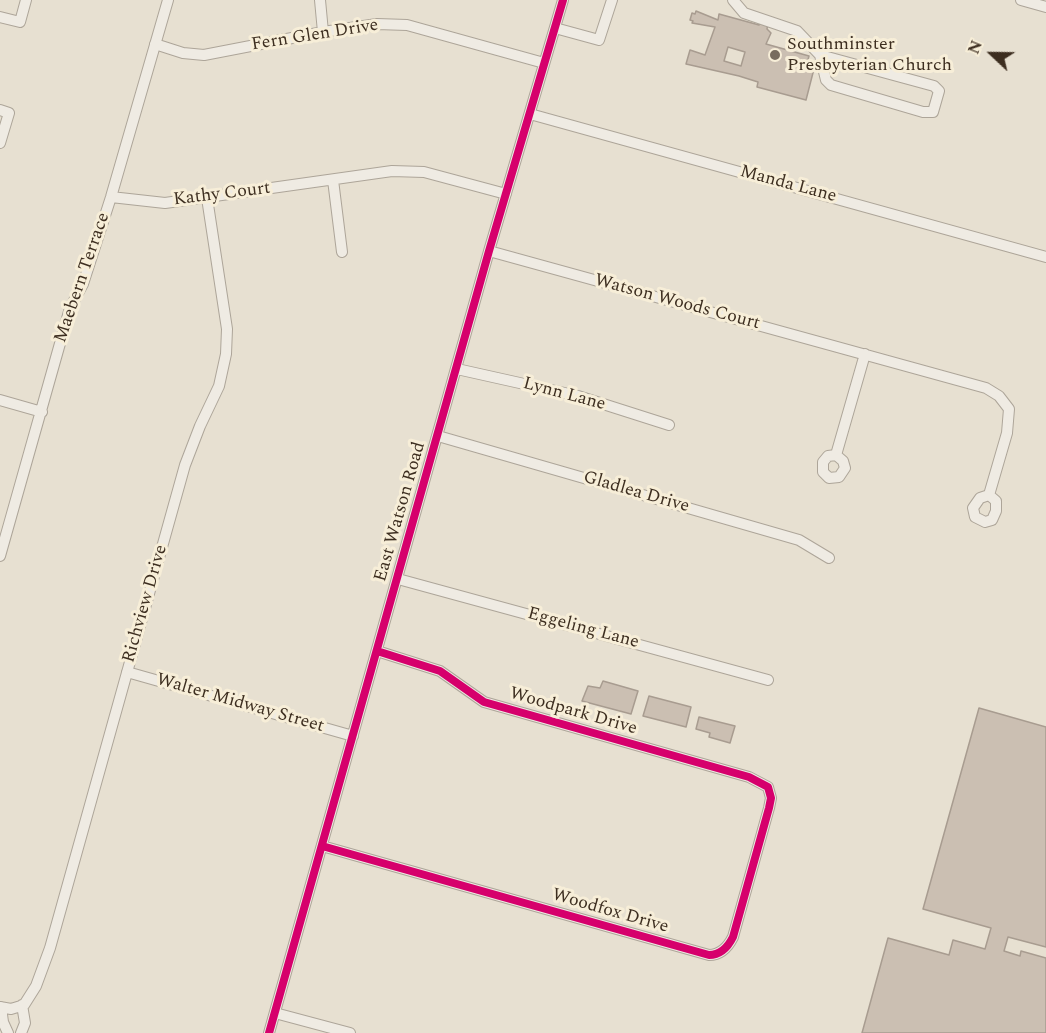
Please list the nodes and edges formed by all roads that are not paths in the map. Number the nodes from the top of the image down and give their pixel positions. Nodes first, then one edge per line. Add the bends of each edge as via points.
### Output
1 (26, 0) edge
2 (168, 0) edge
3 (320, 0) edge
4 (563, 0) edge
5 (612, 0) edge
6 (733, 0) edge
7 (1021, 0) edge
8 (1046, 7) edge
9 (0, 17) edge
10 (555, 28) junction
11 (323, 32) junction
12 (155, 44) junction
13 (820, 55) junction
14 (544, 63) junction
15 (0, 110) edge
16 (530, 114) junction
17 (0, 143) edge
18 (333, 180) junction
19 (506, 194) junction
20 (111, 197) junction
21 (207, 198) junction
22 (489, 251) junction
23 (342, 252) dead end
24 (1046, 257) edge
25 (866, 354) junction
26 (457, 369) junction
27 (0, 400) edge
28 (42, 412) junction
29 (669, 425) dead end
30 (438, 436) junction
31 (836, 455) dead end
32 (989, 495) dead end
33 (0, 556) edge
34 (829, 558) dead end
35 (398, 579) junction
36 (377, 651) junction
37 (127, 672) junction
38 (768, 680) dead end
39 (353, 736) junction
40 (768, 787) joint
41 (322, 846) junction
42 (23, 1005) junction
43 (1, 1007) edge
44 (275, 1013) junction
45 (8, 1033) edge
46 (21, 1033) edge
47 (269, 1033) edge
48 (350, 1033) edge

1 - 9 street via 20,22
2 - 12 street, Maebern Terrace
3 - 11 street
4 - 10 street, East Watson Road
5 - 10 street via 599,40
6 - 13 street via 744,14 797,31
7 - 8 street
10 - 14 street, East Watson Road
11 - 12 street, Fern Glen Drive via 204,55
11 - 14 street, Fern Glen Drive via 377,24 407,25
12 - 20 street, Maebern Terrace
13 - 13 street via 831,85 933,112 939,91 934,86
14 - 16 street, East Watson Road
15 - 17 street via 9,113
16 - 19 street, East Watson Road
16 - 24 street, Manda Lane
18 - 19 street, Kathy Court via 392,171 424,172
18 - 21 street, Kathy Court
18 - 23 street
19 - 22 street, East Watson Road
20 - 21 street, Kathy Court via 165,203
20 - 28 street, Maebern Terrace via 83,284 70,308
21 - 37 street, Richview Drive via 227,329 226,354 219,386 185,465
22 - 25 street, Watson Woods Court
22 - 26 street, East Watson Road
25 - 31 street
25 - 32 street, Watson Woods Court via 986,388 999,396 1009,409 1007,433
26 - 29 street, Lynn Lane via 578,396
26 - 30 street, East Watson Road
27 - 28 street
28 - 33 street, Maebern Terrace
30 - 34 street, Gladlea Drive via 799,540
30 - 35 street, East Watson Road
35 - 36 street, East Watson Road
35 - 38 street, Eggeling Lane
36 - 39 street, East Watson Road
36 - 40 street, Woodpark Drive via 440,671 484,702 749,777
37 - 39 street, Walter Midway Street
37 - 42 street, Richview Drive via 50,948 36,986
39 - 41 street, East Watson Road
40 - 41 street, Woodfox Drive via 769,808 733,937 729,946 716,955
41 - 44 street, East Watson Road
42 - 43 street
42 - 46 street via 25,1023
43 - 45 street
44 - 47 street, East Watson Road
44 - 48 street

